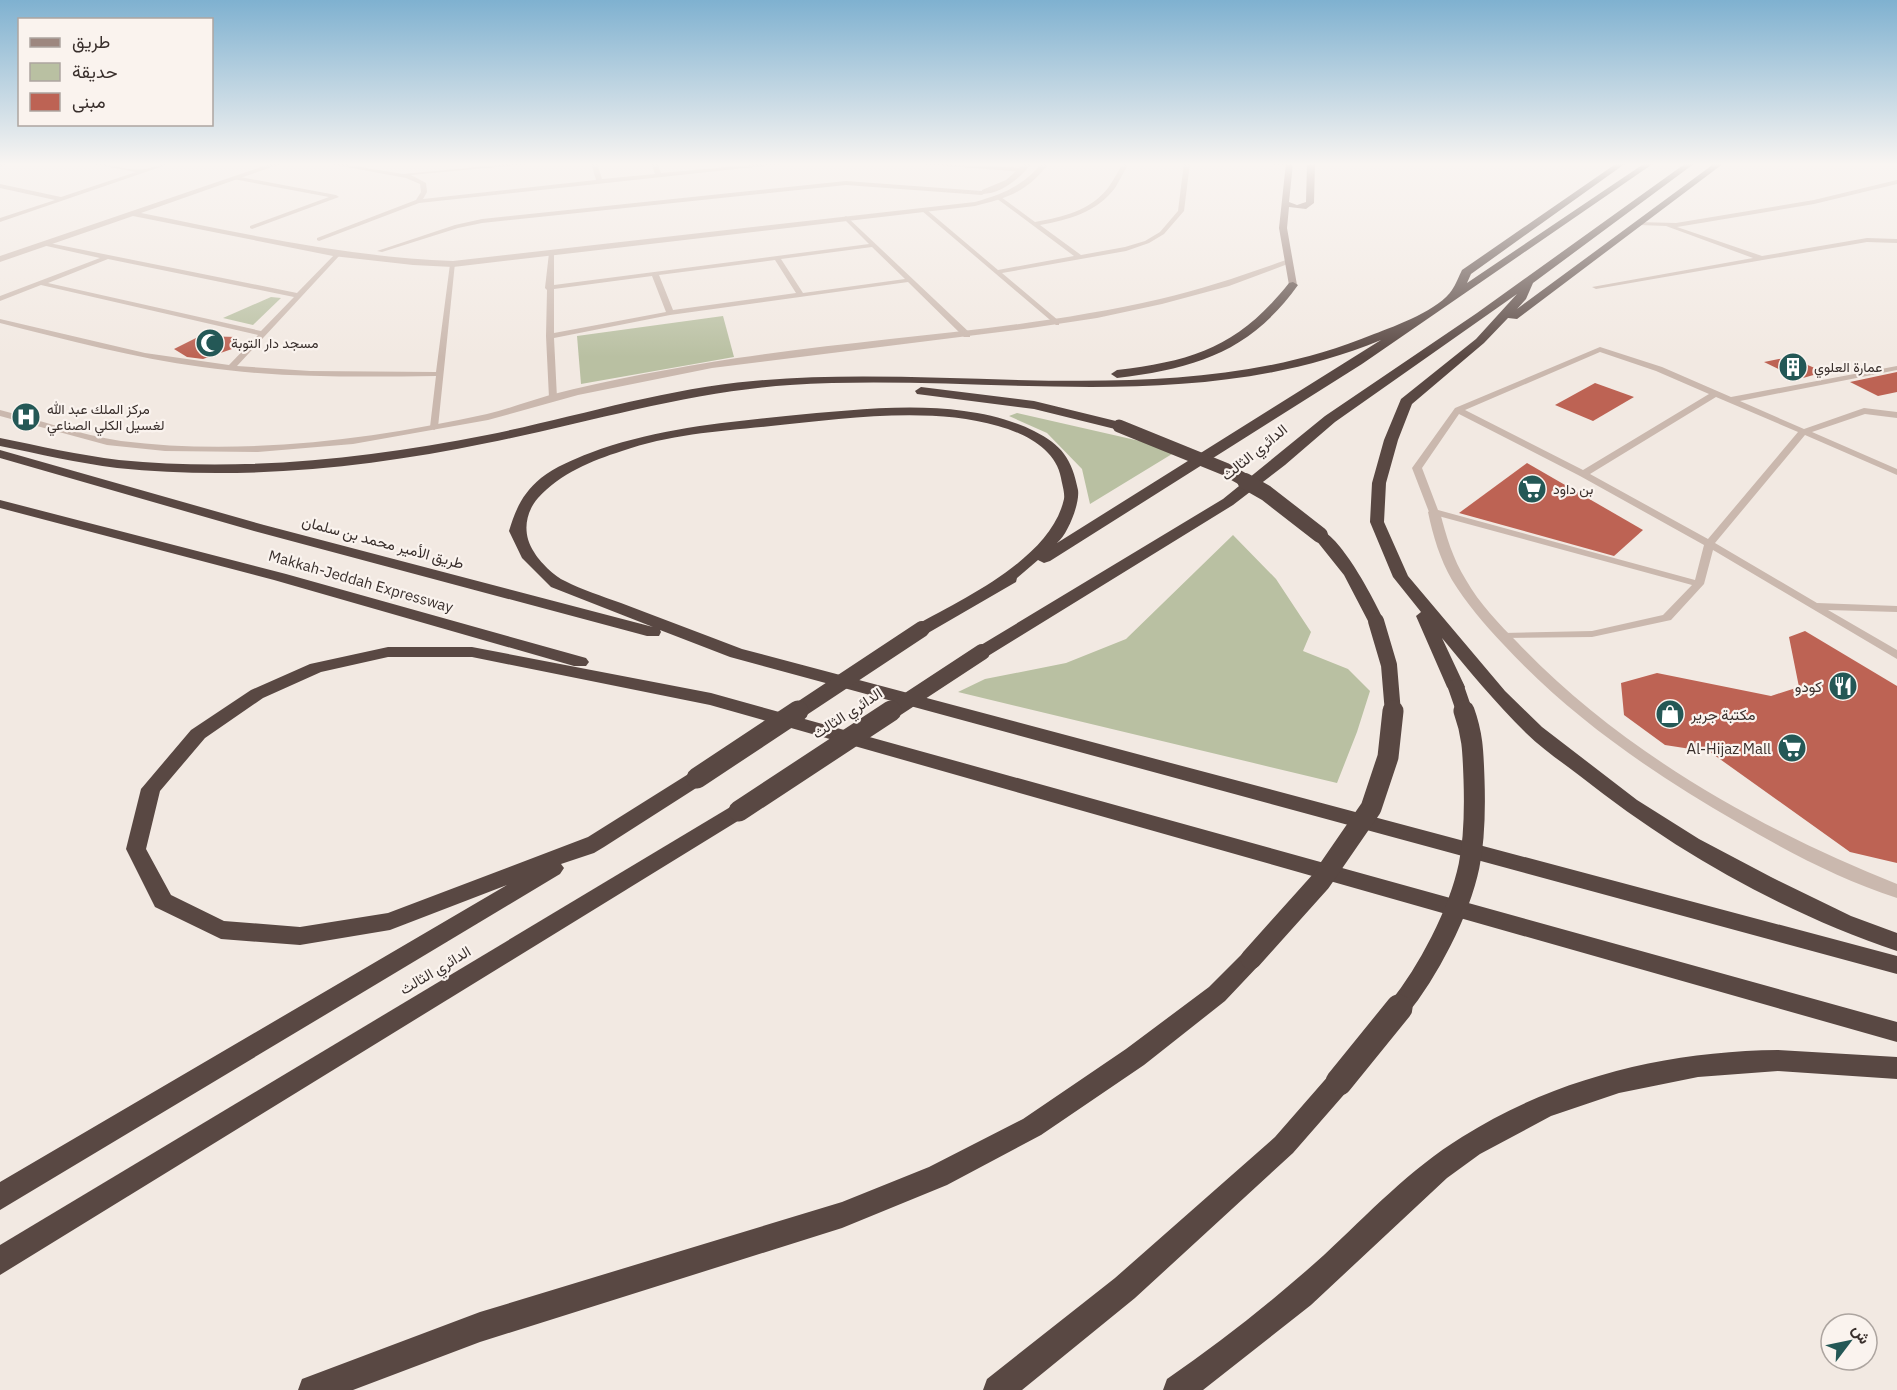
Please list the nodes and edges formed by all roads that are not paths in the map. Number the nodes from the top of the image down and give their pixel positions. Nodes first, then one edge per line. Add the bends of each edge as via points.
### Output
1 (67, 228) edge
2 (92, 228) edge
3 (205, 228) edge
4 (257, 228) edge
5 (348, 228) edge
6 (451, 228) edge
7 (697, 228) edge
8 (765, 228) edge
9 (856, 228) edge
10 (945, 228) edge
11 (1038, 228) edge
12 (1166, 228) edge
13 (1283, 228) edge
14 (1528, 228) edge
15 (1554, 228) edge
16 (1601, 228) edge
17 (1633, 228) edge
18 (1673, 228) edge
19 (1685, 228) edge
20 (274, 231) dead end
21 (308, 237) dead end
22 (319, 239) junction
23 (1897, 241) edge
24 (339, 243) dead end
25 (44, 244) junction
26 (873, 245) junction
27 (360, 247) dead end
28 (0, 251) edge
29 (380, 251) junction
30 (338, 254) junction
31 (551, 254) junction
32 (1776, 256) junction
33 (109, 257) junction
34 (1079, 257) junction
35 (777, 258) junction
36 (1762, 258) junction
37 (0, 259) edge
38 (1289, 262) junction
39 (453, 264) junction
40 (998, 272) junction
41 (655, 274) junction
42 (910, 280) junction
43 (1528, 281) junction
44 (40, 283) junction
45 (1293, 285) joint
46 (1596, 287) dead end
47 (549, 288) junction
48 (801, 295) junction
49 (298, 296) junction
50 (1454, 296) junction
51 (0, 299) edge
52 (670, 313) junction
53 (0, 321) edge
54 (1418, 321) junction
55 (1056, 323) junction
56 (263, 334) junction
57 (967, 335) junction
58 (550, 336) junction
59 (1484, 336) junction
60 (231, 368) junction
61 (1897, 368) edge
62 (438, 374) junction
63 (1010, 382) junction
64 (1716, 393) junction
65 (553, 398) junction
66 (1730, 400) junction
67 (1458, 410) junction
68 (0, 413) edge
69 (1897, 415) edge
70 (563, 423) junction
71 (434, 427) junction
72 (1803, 432) junction
73 (0, 442) edge
74 (0, 454) edge
75 (1897, 472) edge
76 (1582, 474) junction
77 (0, 504) edge
78 (1434, 512) junction
79 (1709, 544) junction
80 (1001, 584) junction
81 (1699, 584) junction
82 (1414, 595) junction
83 (1814, 606) junction
84 (1897, 609) edge
85 (1503, 636) junction
86 (736, 653) junction
87 (1897, 655) edge
88 (711, 699) junction
89 (597, 842) junction
90 (1897, 891) edge
91 (1897, 942) edge
92 (1897, 965) edge
93 (1897, 1032) edge
94 (1897, 1068) edge
95 (0, 1197) edge
96 (0, 1261) edge
97 (313, 1390) edge
98 (998, 1390) edge
99 (1178, 1390) edge

1 - 28 street
2 - 25 street
3 - 30 street
4 - 20 street
5 - 22 street
6 - 29 street
7 - 29 street via 482,253 414,256
8 - 31 street
9 - 26 street
10 - 40 street
11 - 34 street
12 - 34 street via 1147,242
13 - 38 main road
14 - 50 highway via 1466,272
15 - 50 highway, الدائري الثالث
16 - 43 highway, الدائري الثالث
17 - 59 highway
18 - 36 street
19 - 32 street
21 - 22 street
22 - 24 street
23 - 32 street via 1868,240
25 - 33 street
25 - 37 street
26 - 35 street
26 - 42 street
27 - 29 street
30 - 39 street via 412,264
30 - 49 street
31 - 39 street
31 - 47 street
32 - 36 street
33 - 44 street
33 - 49 street
34 - 40 street
35 - 41 street
35 - 48 street
36 - 46 street
38 - 45 main road
38 - 55 street via 1207,290
39 - 62 street
40 - 55 street
41 - 47 street
41 - 52 street
42 - 48 street
42 - 57 street
43 - 59 highway via 1520,299
43 - 96 highway, الدائري الثالث, bridge via 1330,419 1228,502 982,652 739,811
44 - 51 street
44 - 56 street
45 - 63 highway via 1256,327 1237,341 1208,353 1130,373
47 - 58 street
48 - 52 street
49 - 56 street
50 - 54 highway, الدائري الثالث
52 - 58 street
53 - 60 street via 129,353
54 - 63 highway via 1331,355 1216,379
54 - 80 highway, الدائري الثالث via 1179,476
55 - 57 street
56 - 60 street
57 - 65 street via 687,369
58 - 65 street
59 - 82 highway via 1406,402 1379,483 1377,522 1401,577
60 - 62 street via 314,374
61 - 66 street
62 - 71 street
63 - 70 highway via 859,379 747,385 622,406
64 - 66 street
64 - 67 street via 1600,349
64 - 76 street
65 - 71 street
66 - 72 street
67 - 76 street
67 - 78 street via 1417,468
68 - 71 street via 118,444 177,448 350,440
69 - 72 street via 1864,411
70 - 73 highway via 450,447 268,468 121,464
70 - 97 highway, bridge via 722,399 889,389 1034,405 1119,426 1225,469 1266,493 1320,535 1341,557 1362,587 1384,640 1391,676 1392,748 1375,802 1347,846 1309,897 1251,959 1217,994 1126,1063 1032,1126 938,1176 842,1215 480,1327
72 - 75 street
72 - 79 street
74 - 86 highway, طريق الأمير محمد بن سلمان via 259,528
76 - 79 street
77 - 88 highway, Makkah-Jeddah Expressway via 280,577
78 - 81 street
78 - 85 street via 1441,543 1465,590
79 - 81 street
79 - 83 street
80 - 86 highway via 1055,537 1072,497 1066,466 1054,450 1030,434 963,415 849,414 665,435 579,462 547,480 525,504 518,531 527,555 557,584
80 - 89 highway, الدائري الثالث, bridge via 922,629
81 - 85 street via 1667,618 1592,634
82 - 91 highway via 1535,731 1630,805 1763,883 1843,922
82 - 98 highway, bridge via 1456,687 1472,733 1475,820 1469,867 1438,947 1405,1001 1284,1145 1125,1288
83 - 84 street
83 - 87 street
85 - 90 street via 1564,694 1622,740 1712,801 1817,858
86 - 92 highway
88 - 89 highway via 472,652 388,652 316,668 257,694 198,734 151,789 136,849 163,901 221,930 300,936 390,921
88 - 93 highway
89 - 95 highway, الدائري الثالث
94 - 99 highway via 1819,1061 1738,1062 1594,1088 1541,1109 1487,1136 1438,1169 1315,1282 1216,1364

